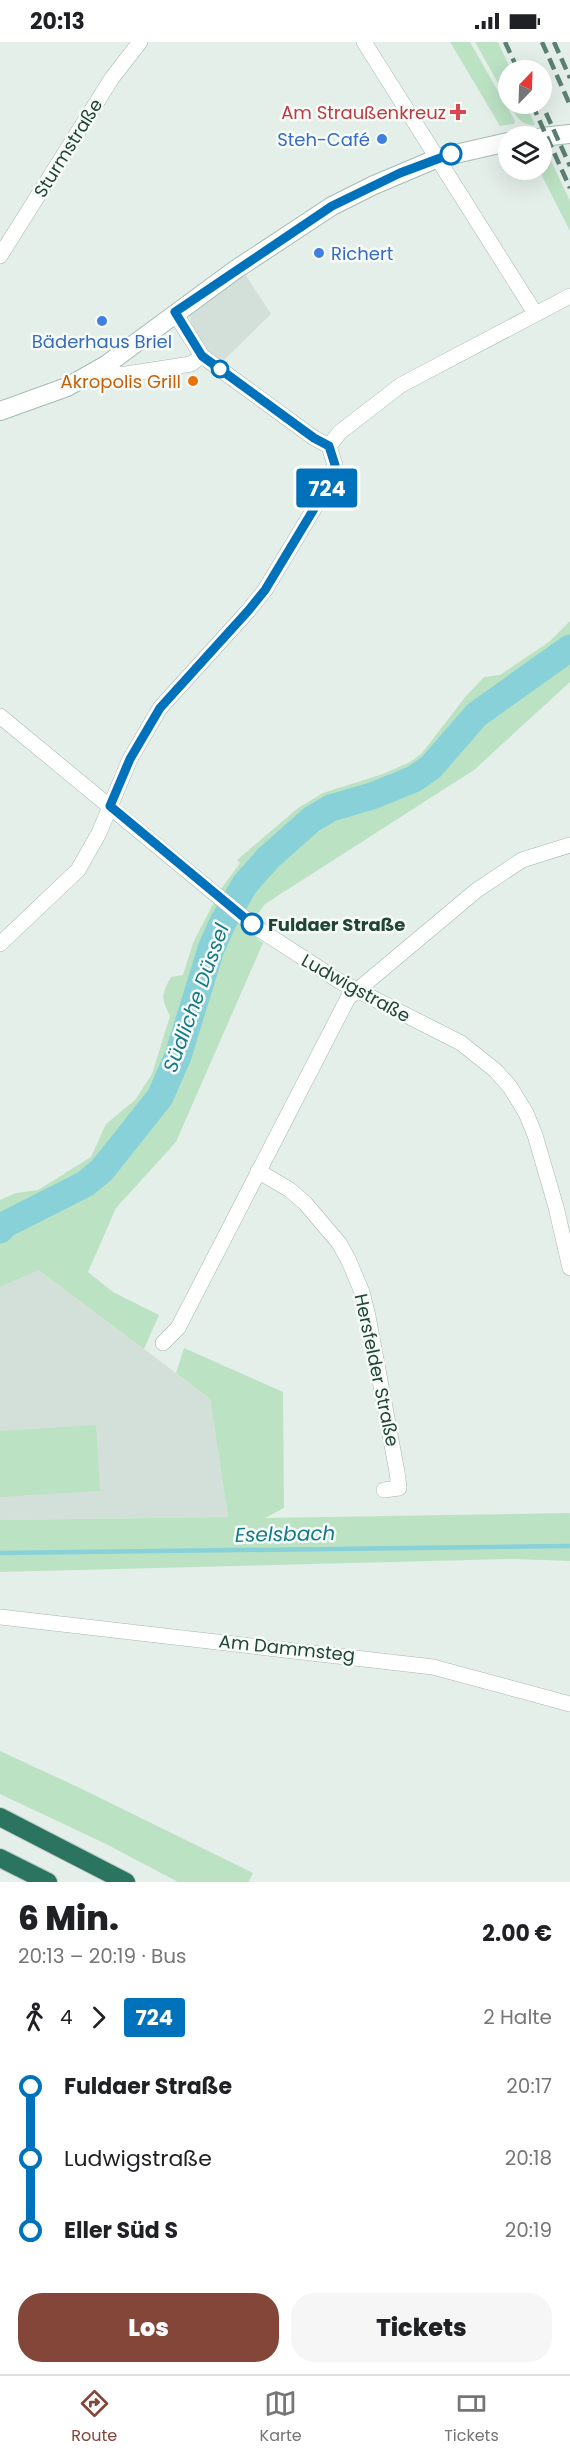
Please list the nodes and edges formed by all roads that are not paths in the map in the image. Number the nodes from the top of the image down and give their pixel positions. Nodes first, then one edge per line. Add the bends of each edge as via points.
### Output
1 (140, 42) edge
2 (364, 42) edge
3 (570, 134) edge
4 (552, 136) edge
5 (498, 144) edge
6 (438, 158) junction
7 (0, 256) edge
8 (570, 297) edge
9 (175, 312) junction
10 (535, 313) junction
11 (202, 356) junction
12 (106, 364) junction
13 (0, 411) edge
14 (329, 446) junction
15 (0, 716) edge
16 (110, 806) junction
17 (570, 845) edge
18 (0, 944) edge
19 (355, 990) junction
20 (258, 1171) junction
21 (570, 1268) edge
22 (163, 1343) dead end
23 (384, 1490) dead end
24 (0, 1617) edge
25 (570, 1704) edge
26 (0, 1817) edge
27 (7, 1861) edge
28 (22, 1882) edge
29 (48, 1882) edge
30 (126, 1882) edge

1 - 7 street, Sturmstraße via 101,95
2 - 6 street
3 - 4 main road
5 - 6 main road
6 - 9 main road via 332,206
6 - 10 street
8 - 10 street
9 - 11 street
9 - 12 main road
10 - 14 street via 401,385 340,432
11 - 12 street via 191,364 120,375
11 - 14 street
12 - 13 main road via 67,387
14 - 16 street via 335,465 332,479 265,590 160,708 130,759
15 - 16 street, Ludwigstraße
16 - 18 street via 78,870
16 - 19 street, Ludwigstraße via 245,918
17 - 19 street via 522,860 477,890
19 - 20 street via 343,1006
19 - 21 street, Ludwigstraße via 461,1043 510,1087 535,1135
20 - 22 street via 178,1328
20 - 23 street, Hersfelder Straße via 290,1190 322,1222 339,1243 362,1292 399,1488
24 - 25 street, Am Dammsteg via 434,1667
26 - 30 highway
27 - 28 highway
27 - 29 highway

